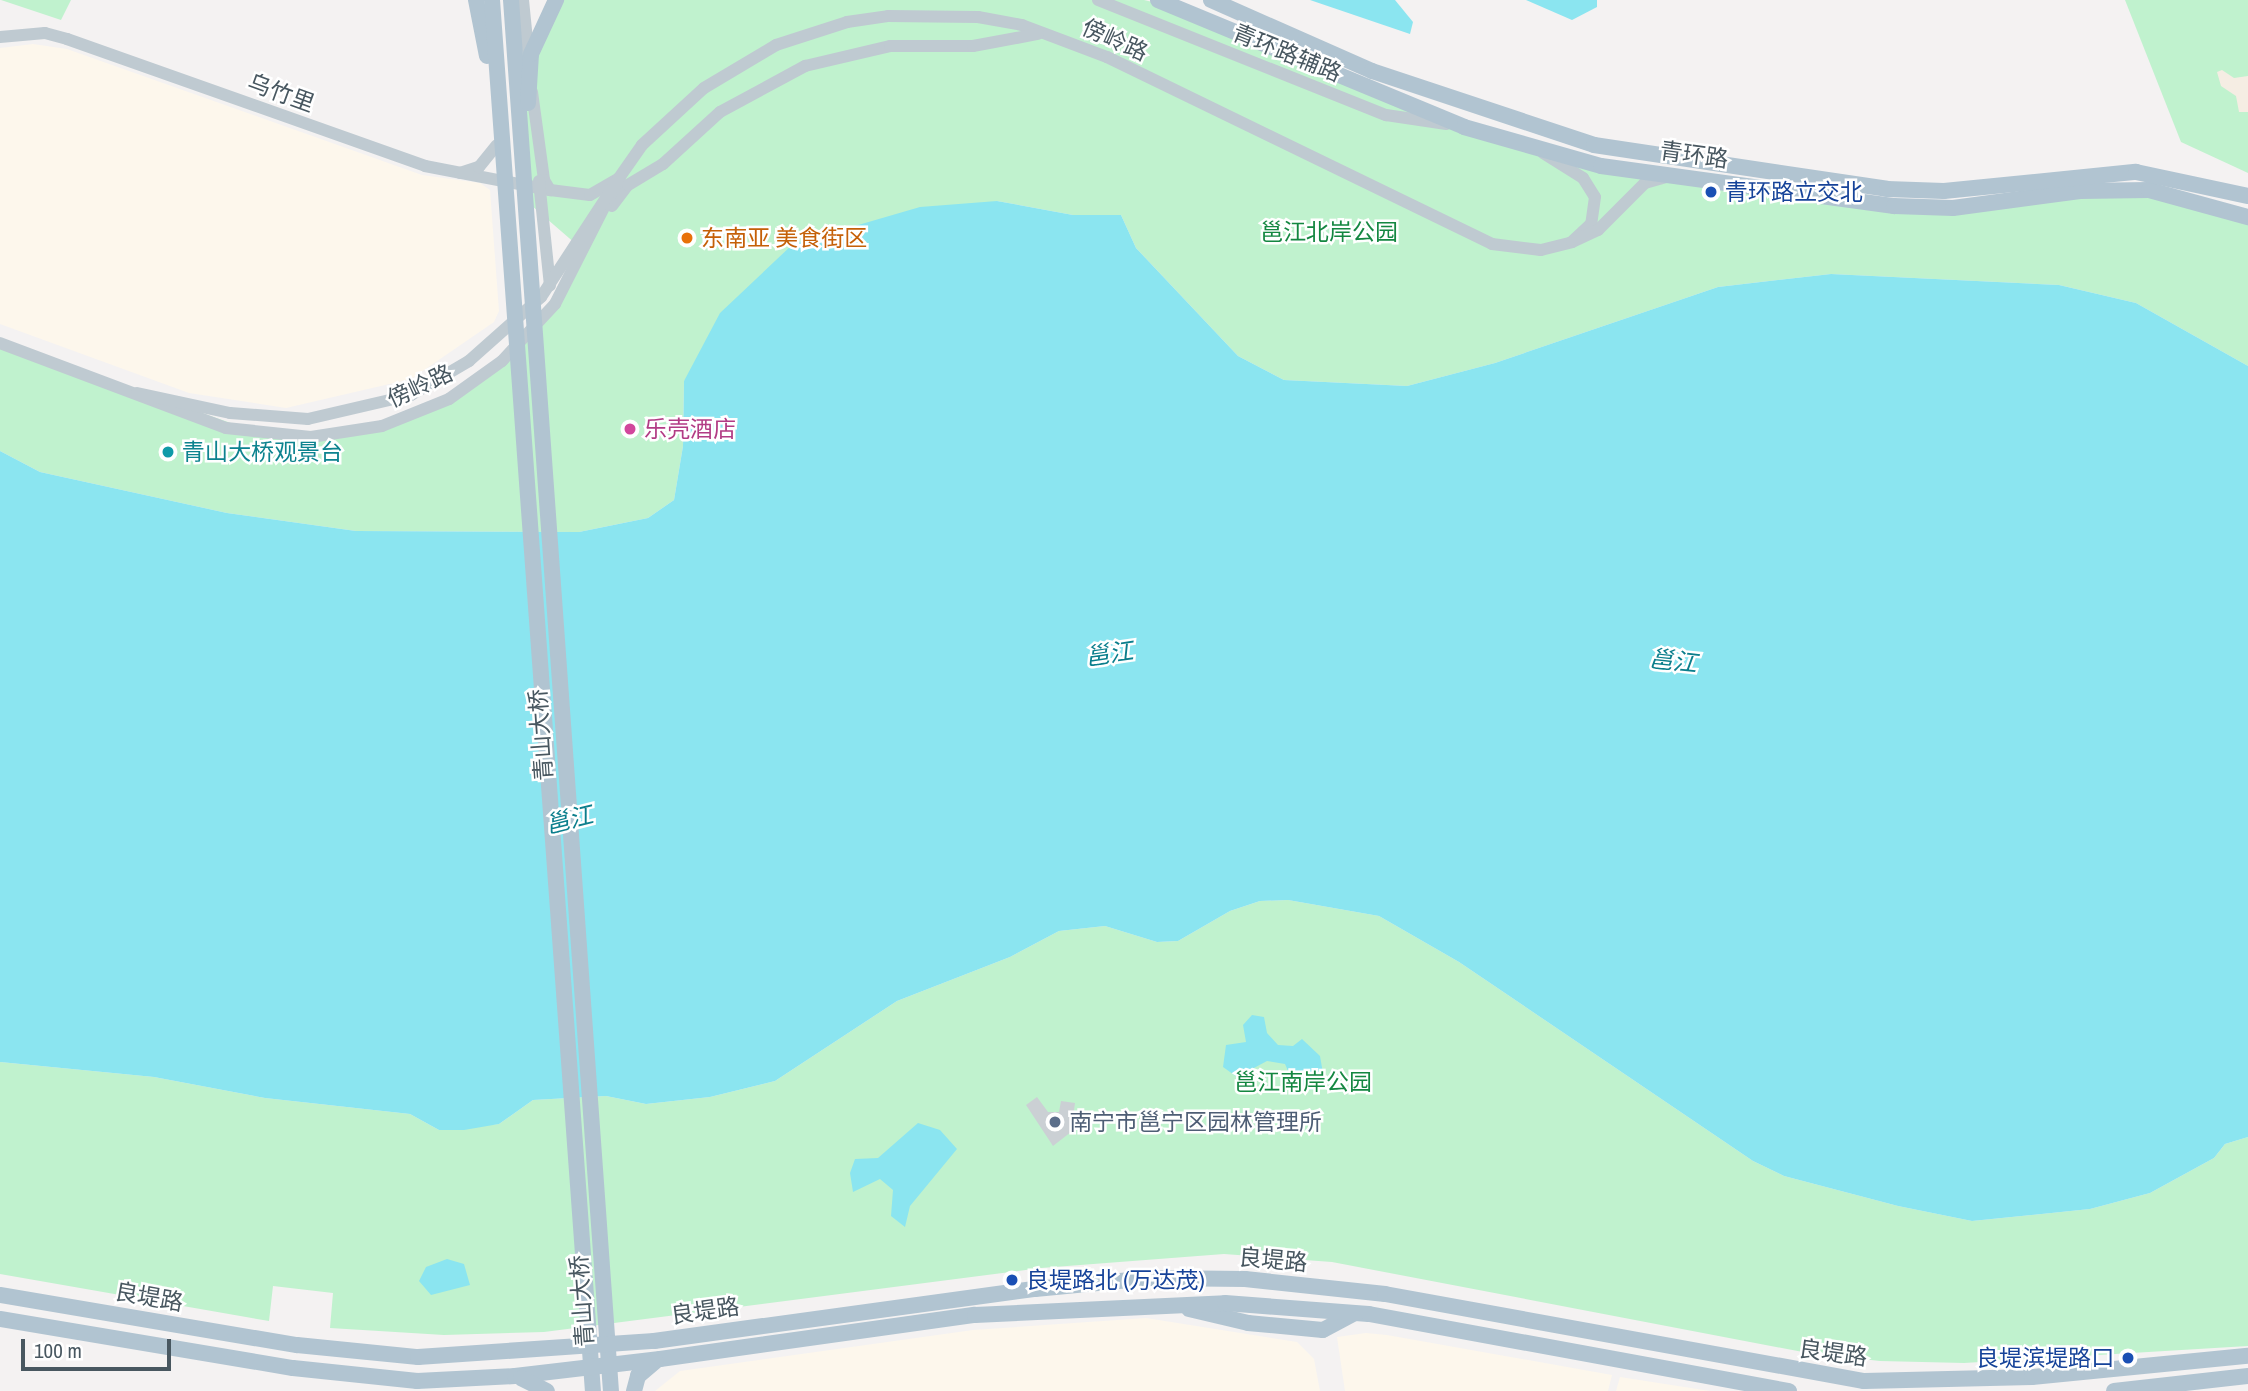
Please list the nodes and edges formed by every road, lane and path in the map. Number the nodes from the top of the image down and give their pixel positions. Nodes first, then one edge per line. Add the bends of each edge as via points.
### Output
1 (476, 0) edge
2 (486, 0) edge
3 (492, 0) edge
4 (511, 0) edge
5 (523, 0) edge
6 (556, 0) edge
7 (1098, 0) edge
8 (1144, 0) edge
9 (1158, 0) edge
10 (1211, 0) edge
11 (1174, 7) junction
12 (1048, 34) junction
13 (0, 37) edge
14 (1464, 127) junction
15 (497, 145) junction
16 (1543, 153) junction
17 (504, 161) junction
18 (454, 174) junction
19 (1674, 176) junction
20 (619, 178) junction
21 (500, 181) junction
22 (545, 188) junction
23 (2248, 196) edge
24 (524, 200) junction
25 (2248, 217) edge
26 (1572, 242) junction
27 (584, 251) junction
28 (550, 285) junction
29 (511, 328) junction
30 (0, 343) edge
31 (137, 393) junction
32 (0, 1295) edge
33 (0, 1319) edge
34 (728, 1330) junction
35 (732, 1350) junction
36 (2248, 1356) edge
37 (660, 1359) junction
38 (515, 1376) junction
39 (2248, 1376) edge
40 (547, 1391) edge
41 (593, 1391) edge
42 (611, 1391) edge
43 (634, 1391) edge
44 (1789, 1391) edge
45 (2114, 1391) edge

1 - 17 main road
2 - 15 street
3 - 17 main road
4 - 24 main road
5 - 22 street via 537,153
6 - 24 main road via 531,54
7 - 14 street, 青环路辅路 via 1385,115
8 - 11 main road
9 - 11 main road, 青环路
10 - 23 main road, 青环路 via 1371,71 1605,147 1887,189 1944,191 2136,172
11 - 14 main road, 青环路
12 - 20 street, 傍岭路 via 1000,21 934,14 888,16 807,32 704,88 642,145
12 - 26 street, 傍岭路 via 1107,57 1492,244 1541,250
12 - 27 street via 1017,35 973,46 916,44 860,50 780,76 720,112 663,164 628,185
13 - 18 street, 乌竹里 via 45,33 67,39
14 - 16 main road, 青环路
15 - 18 street via 479,166
15 - 21 street
16 - 19 main road, 青环路
16 - 26 street via 1583,178 1595,197 1591,224
17 - 41 main road, 青山大桥
18 - 21 street, 乌竹里
19 - 25 main road, 青环路 via 1920,208 2080,191 2149,190
19 - 26 street, 傍岭路 via 1645,183 1598,230
20 - 22 street, 乌竹里 via 590,195
20 - 27 street, 傍岭路
20 - 28 street, 傍岭路
21 - 22 street, 乌竹里
21 - 29 street
22 - 28 street
24 - 42 main road, 青山大桥
27 - 31 street, 傍岭路 via 555,304 502,361 449,399 382,426 311,437 271,437 226,428
28 - 29 street, 傍岭路
29 - 31 street, 傍岭路 via 439,381 342,414 272,418
30 - 31 street, 傍岭路
32 - 34 main road, 良堤路 via 297,1345 418,1357 514,1353
33 - 38 main road, 良堤路 via 293,1368 417,1381
34 - 35 main road
34 - 36 main road, 良堤路 via 1090,1282 1245,1279 1385,1294 1864,1381 2032,1377
35 - 37 main road, 良堤路
35 - 44 main road, 良堤路 via 975,1315 1166,1304 1354,1313
37 - 38 main road, 良堤路
37 - 43 main road via 638,1376
38 - 40 main road
39 - 45 main road

